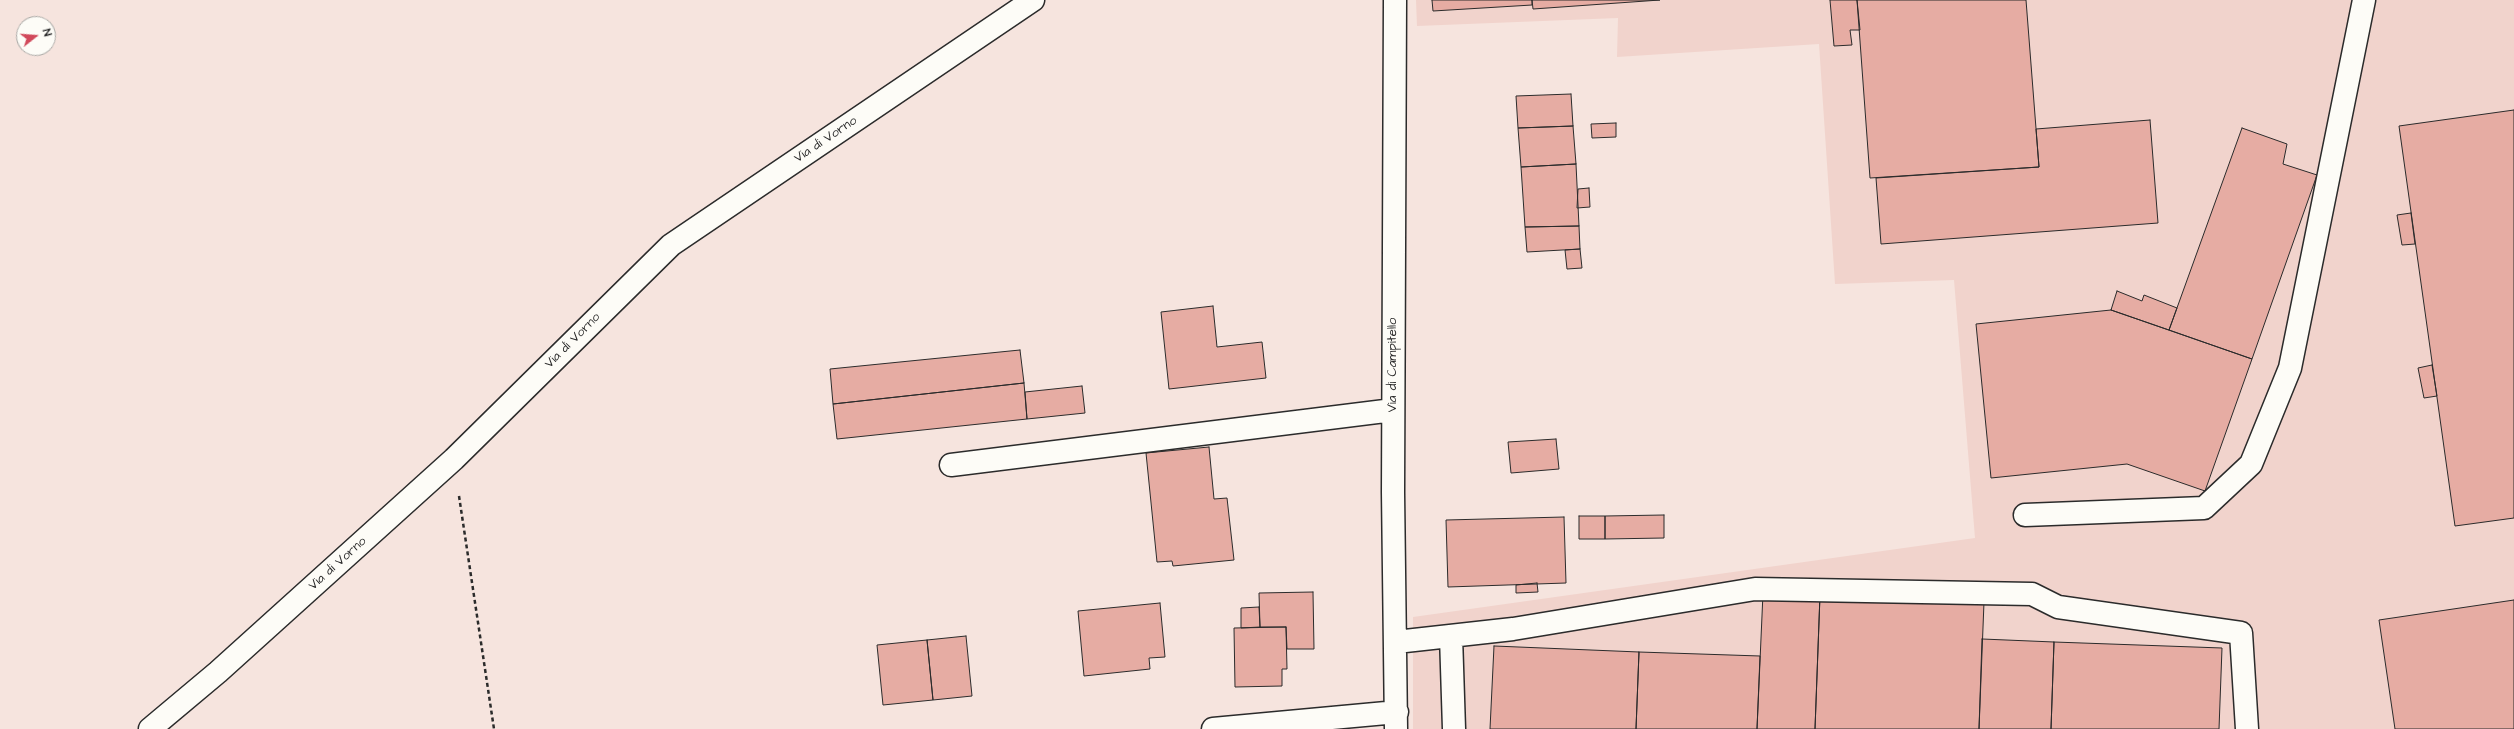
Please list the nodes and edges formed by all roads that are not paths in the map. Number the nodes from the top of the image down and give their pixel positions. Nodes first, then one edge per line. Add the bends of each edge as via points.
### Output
1 (1033, 0) edge
2 (1395, 0) edge
3 (2364, 0) edge
4 (1393, 410) junction
5 (951, 465) dead end
6 (2025, 515) dead end
7 (1451, 636) junction
8 (1396, 642) junction
9 (1396, 720) edge
10 (150, 729) edge
11 (1212, 729) edge
12 (1454, 729) edge
13 (2247, 729) edge

1 - 10 street, Via di Vorno via 670,245 454,460 218,672
2 - 4 street, Via di Campitello
3 - 6 street via 2290,368 2251,464 2204,508
4 - 5 street
4 - 8 street, Via di Campitello
7 - 8 street
7 - 12 street
7 - 13 street via 1514,629 1755,589 2032,594 2058,607 2241,633
8 - 9 street, Via di Campitello
9 - 11 street

